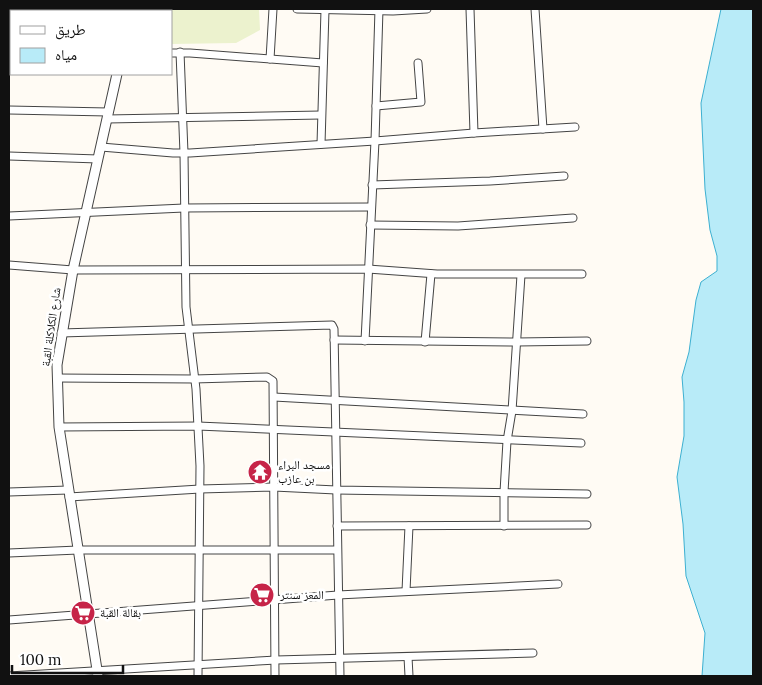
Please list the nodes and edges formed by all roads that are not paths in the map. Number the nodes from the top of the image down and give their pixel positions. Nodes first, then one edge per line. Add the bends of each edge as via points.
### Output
1 (116, 9) edge
2 (273, 9) edge
3 (297, 9) edge
4 (427, 9) edge
5 (470, 9) edge
6 (535, 9) edge
7 (131, 10) edge
8 (325, 10) junction
9 (379, 10) edge
10 (180, 52) junction
11 (172, 53) edge
12 (270, 59) junction
13 (323, 63) junction
14 (418, 63) dead end
15 (117, 75) edge
16 (376, 106) junction
17 (9, 110) edge
18 (108, 115) junction
19 (321, 115) junction
20 (182, 118) junction
21 (575, 127) dead end
22 (543, 129) junction
23 (474, 133) junction
24 (375, 141) junction
25 (320, 144) junction
26 (101, 147) junction
27 (184, 153) junction
28 (9, 156) edge
29 (98, 160) junction
30 (564, 176) dead end
31 (372, 185) junction
32 (370, 206) junction
33 (184, 208) junction
34 (86, 212) junction
35 (9, 216) edge
36 (573, 218) dead end
37 (370, 225) junction
38 (9, 265) edge
39 (185, 269) junction
40 (368, 269) junction
41 (72, 270) junction
42 (431, 274) junction
43 (582, 274) dead end
44 (521, 275) junction
45 (188, 330) junction
46 (61, 333) junction
47 (334, 340) junction
48 (365, 341) junction
49 (587, 341) dead end
50 (425, 342) junction
51 (517, 342) junction
52 (57, 378) junction
53 (194, 379) junction
54 (274, 397) junction
55 (335, 400) junction
56 (512, 411) junction
57 (583, 414) dead end
58 (198, 426) junction
59 (59, 427) junction
60 (274, 430) junction
61 (336, 433) junction
62 (507, 441) junction
63 (581, 443) dead end
64 (274, 486) junction
65 (200, 489) junction
66 (336, 490) junction
67 (9, 492) edge
68 (504, 492) junction
69 (68, 494) junction
70 (587, 494) dead end
71 (587, 525) dead end
72 (337, 526) junction
73 (409, 526) junction
74 (504, 526) junction
75 (78, 550) junction
76 (199, 550) junction
77 (275, 550) junction
78 (336, 550) junction
79 (9, 553) edge
80 (558, 584) dead end
81 (406, 590) junction
82 (338, 595) junction
83 (275, 599) junction
84 (199, 604) junction
85 (88, 614) junction
86 (9, 620) edge
87 (533, 653) dead end
88 (408, 657) junction
89 (339, 659) junction
90 (276, 660) junction
91 (199, 664) junction
92 (9, 672) edge
93 (97, 673) edge
94 (9, 676) edge
95 (198, 676) edge
96 (275, 676) edge
97 (340, 676) edge
98 (409, 676) edge

1 - 7 street
2 - 12 street
3 - 8 street
4 - 9 street
5 - 23 street
6 - 22 street
8 - 9 street
8 - 13 street
9 - 16 street
10 - 11 street
10 - 12 street
10 - 20 street
12 - 13 street
13 - 19 street
14 - 16 street via 421,102
15 - 18 street, شارع الكلاكلة القبة
16 - 24 street
17 - 18 street
18 - 20 street
18 - 26 street, شارع الكلاكلة القبة
19 - 20 street
19 - 25 street
20 - 27 street
21 - 22 street
22 - 23 street
23 - 24 street
24 - 25 street
24 - 31 street
25 - 27 street
26 - 27 street
26 - 29 street, شارع الكلاكلة القبة
27 - 33 street
28 - 29 street
29 - 34 street, شارع الكلاكلة القبة
30 - 31 street
31 - 32 street
32 - 33 street
32 - 37 street
33 - 34 street
33 - 39 street
34 - 35 street
34 - 41 street, شارع الكلاكلة القبة
36 - 37 street via 458,226
37 - 40 street
38 - 41 street
39 - 40 street
39 - 41 street
39 - 45 street
40 - 42 street
40 - 48 street
41 - 46 street, شارع الكلاكلة القبة
42 - 44 street
42 - 50 street
43 - 44 street
44 - 51 street
45 - 46 street
45 - 47 street via 332,325
45 - 53 street
46 - 52 street, شارع الكلاكلة القبة
47 - 48 street
47 - 55 street
48 - 50 street
49 - 51 street
50 - 51 street
51 - 56 street
52 - 53 street
52 - 59 street, شارع الكلاكلة القبة
53 - 54 street via 267,377 273,381
53 - 58 street
54 - 55 street
54 - 60 street
55 - 56 street
55 - 61 street
56 - 57 street
56 - 62 street
58 - 59 street
58 - 60 street
58 - 65 street
59 - 69 street, شارع الكلاكلة القبة
60 - 61 street
60 - 64 street
61 - 62 street
61 - 66 street
62 - 63 street
62 - 68 street
64 - 65 street
64 - 66 street
64 - 77 street
65 - 69 street
65 - 76 street
66 - 68 street
66 - 72 street
67 - 69 street
68 - 70 street
68 - 74 street
69 - 75 street, شارع الكلاكلة القبة
71 - 74 street
72 - 73 street
72 - 78 street
73 - 74 street
73 - 81 street
75 - 76 street
75 - 79 street
75 - 85 street, شارع الكلاكلة القبة
76 - 77 street
76 - 84 street
77 - 78 street
77 - 83 street
78 - 82 street
80 - 81 street
81 - 82 street
82 - 83 street
82 - 89 street
83 - 84 street
83 - 90 street
84 - 85 street
84 - 91 street
85 - 86 street
85 - 93 street, شارع الكلاكلة القبة
87 - 88 street
88 - 89 street
88 - 98 street
89 - 90 street
89 - 97 street
90 - 91 street
90 - 96 street
91 - 93 street
91 - 95 street
92 - 94 street
93 - 94 street

